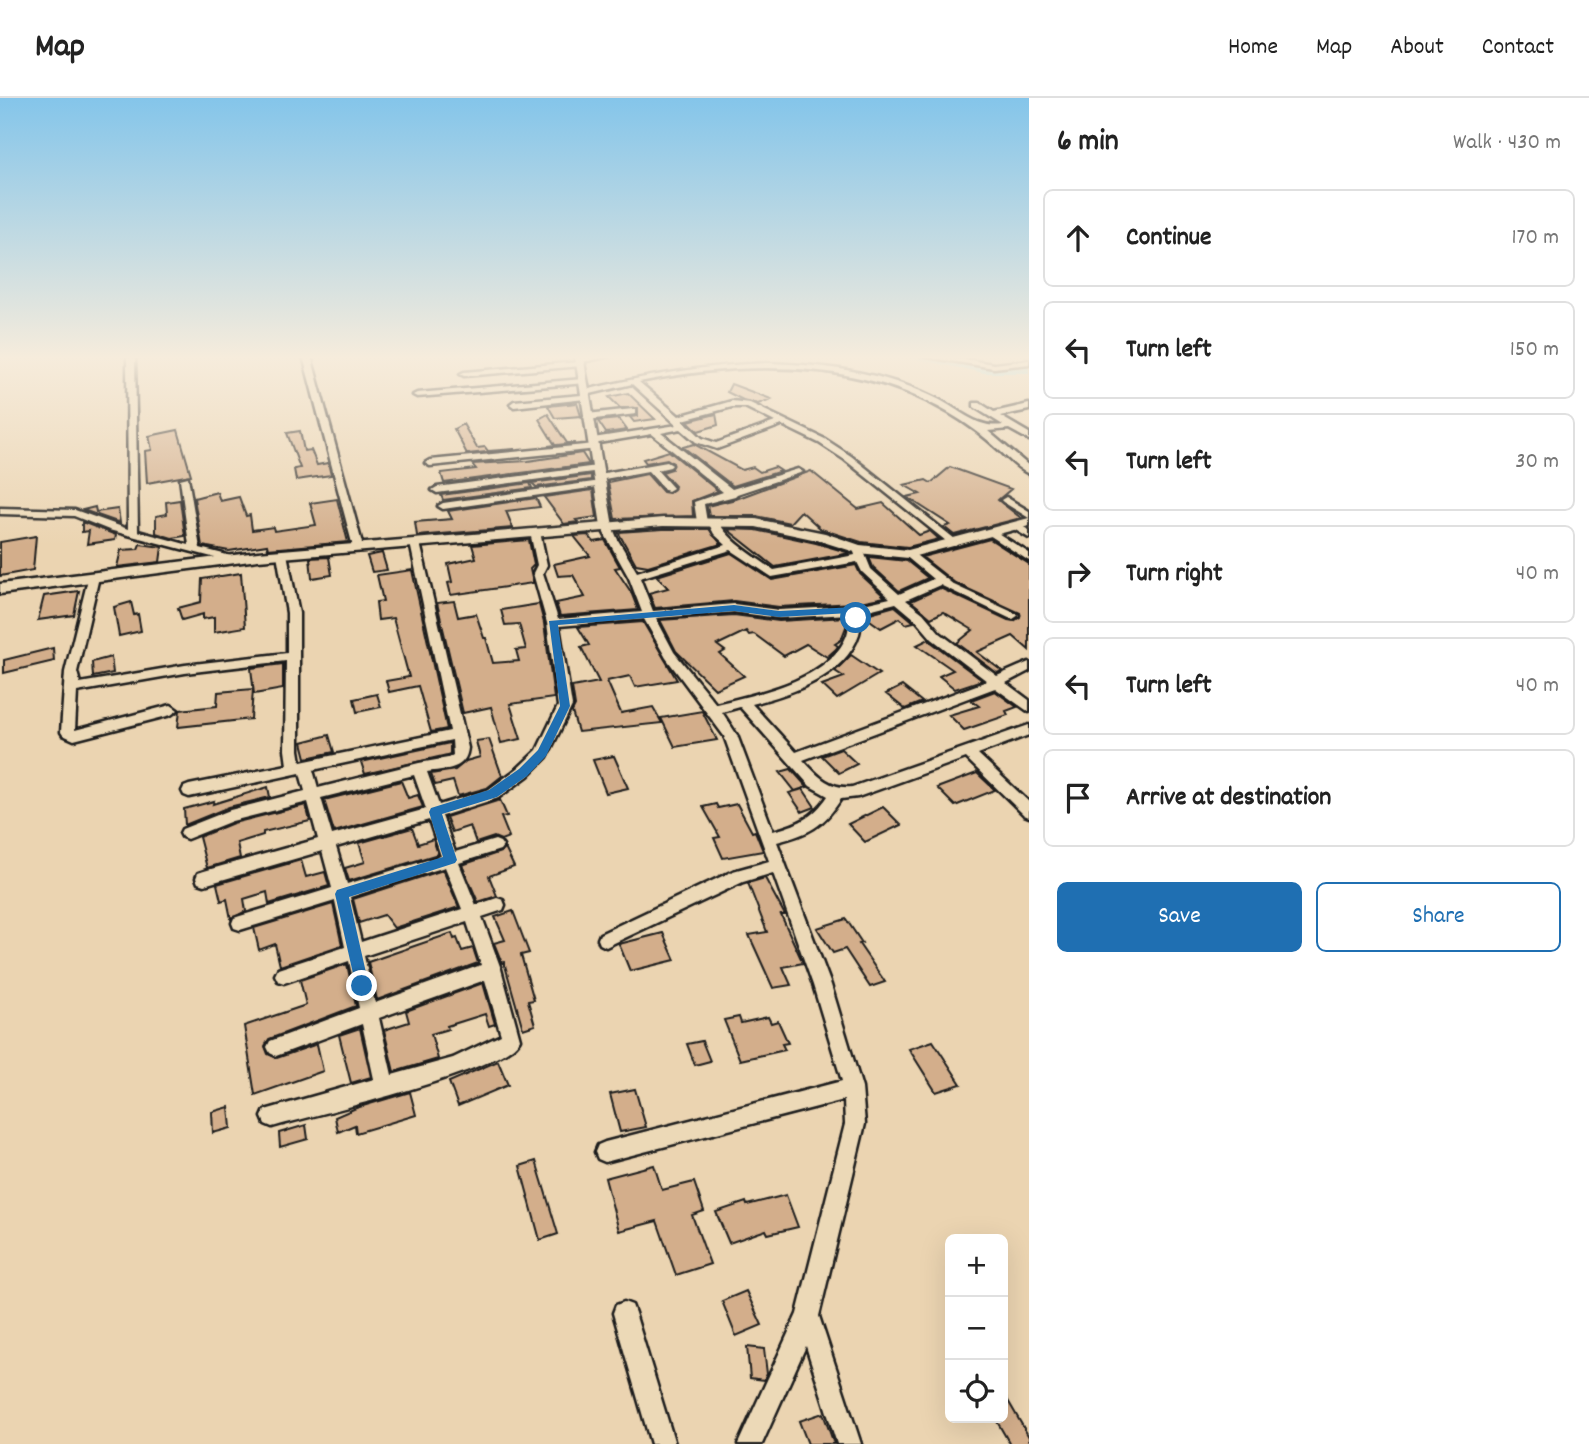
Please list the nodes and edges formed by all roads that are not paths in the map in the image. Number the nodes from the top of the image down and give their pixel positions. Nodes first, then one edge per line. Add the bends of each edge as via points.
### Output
1 (131, 419) edge
2 (324, 419) edge
3 (587, 419) edge
4 (674, 419) edge
5 (692, 419) edge
6 (776, 419) edge
7 (965, 419) edge
8 (998, 419) edge
9 (783, 422) junction
10 (679, 423) junction
11 (976, 425) junction
12 (1010, 426) junction
13 (653, 431) junction
14 (1029, 437) edge
15 (594, 444) junction
16 (430, 463) dead end
17 (667, 465) dead end
18 (650, 468) junction
19 (1029, 471) edge
20 (798, 472) dead end
21 (599, 477) junction
22 (185, 479) dead end
23 (668, 488) dead end
24 (437, 490) dead end
25 (732, 494) junction
26 (1006, 500) dead end
27 (443, 506) dead end
28 (0, 511) edge
29 (1029, 515) edge
30 (708, 522) junction
31 (1023, 524) edge
32 (607, 526) junction
33 (535, 532) junction
34 (132, 533) junction
35 (993, 533) junction
36 (1029, 535) edge
37 (955, 543) junction
38 (415, 544) junction
39 (733, 546) junction
40 (358, 547) junction
41 (195, 550) junction
42 (282, 554) junction
43 (859, 554) junction
44 (908, 554) junction
45 (1029, 558) edge
46 (231, 559) junction
47 (634, 576) junction
48 (93, 577) junction
49 (941, 580) junction
50 (0, 589) edge
51 (898, 599) junction
52 (855, 610) junction
53 (648, 614) junction
54 (1013, 615) dead end
55 (553, 623) junction
56 (294, 656) junction
57 (1029, 666) edge
58 (72, 680) junction
59 (995, 683) junction
60 (743, 702) junction
61 (1029, 707) edge
62 (715, 709) junction
63 (170, 710) dead end
64 (1029, 730) edge
65 (458, 734) junction
66 (970, 753) junction
67 (793, 758) junction
68 (300, 768) junction
69 (419, 768) junction
70 (189, 791) dead end
71 (837, 794) junction
72 (312, 796) junction
73 (1029, 811) edge
74 (435, 812) junction
75 (187, 833) dead end
76 (768, 838) junction
77 (328, 841) junction
78 (495, 846) dead end
79 (450, 860) junction
80 (778, 865) junction
81 (204, 878) dead end
82 (342, 894) junction
83 (497, 905) dead end
84 (472, 913) junction
85 (240, 923) dead end
86 (606, 939) dead end
87 (355, 952) junction
88 (492, 969) junction
89 (284, 975) dead end
90 (369, 1015) junction
91 (276, 1047) dead end
92 (385, 1085) junction
93 (853, 1088) junction
94 (272, 1117) dead end
95 (605, 1152) dead end
96 (624, 1313) dead end
97 (808, 1316) junction
98 (663, 1444) edge
99 (750, 1444) edge
100 (849, 1444) edge

1 - 34 street
2 - 40 street
3 - 15 street
4 - 10 street
5 - 10 street
6 - 9 street
7 - 11 street
8 - 12 street
9 - 10 street via 717,446 708,445
9 - 37 street via 848,458
10 - 13 street
11 - 12 street
11 - 19 street
12 - 14 street
13 - 15 street
13 - 25 street
15 - 16 street
15 - 21 street
17 - 18 street
18 - 21 street
18 - 23 street
20 - 25 street
21 - 24 street
21 - 27 street
21 - 32 street
22 - 41 street
25 - 30 street via 699,502
26 - 29 street
28 - 34 street via 66,512
30 - 32 main road
30 - 39 street
30 - 43 main road via 756,523 820,536
31 - 35 main road
31 - 36 street
32 - 33 main road
32 - 47 street
33 - 38 main road
33 - 55 street via 541,565 538,573
34 - 41 street
35 - 37 main road
35 - 45 street
37 - 44 main road
38 - 40 main road
38 - 65 street
39 - 43 street via 772,574
39 - 47 street
40 - 42 main road
41 - 46 street
42 - 46 main road
42 - 56 street via 293,614
43 - 44 main road
43 - 51 street via 866,570
44 - 49 street
46 - 48 main road
47 - 53 street
48 - 50 main road
48 - 58 street
49 - 51 street
49 - 54 street
51 - 52 street
51 - 59 street
52 - 53 street via 779,614 734,608
52 - 60 street via 849,640 827,667 797,687
53 - 55 street
53 - 62 street via 670,654
55 - 74 street via 565,706 542,753 493,794
56 - 58 street via 184,669 88,688 78,688
56 - 68 street via 292,750
57 - 59 street
58 - 63 street via 68,732 74,735
59 - 61 street
59 - 67 street
60 - 62 street
60 - 67 street
62 - 76 street via 730,735
64 - 66 street
65 - 68 street
65 - 69 street via 460,757 452,763
66 - 71 street via 853,793
66 - 73 street
67 - 71 street via 815,782
68 - 70 street
68 - 72 street
69 - 72 street
69 - 74 street
71 - 76 street via 822,818 807,828
72 - 75 street
72 - 77 street
74 - 77 street
74 - 79 street
76 - 80 street
77 - 81 street
77 - 82 street
78 - 79 street
79 - 82 street
79 - 84 street
80 - 86 street via 740,876
80 - 93 street
82 - 85 street
82 - 87 street
83 - 84 street
84 - 87 street
84 - 88 street
87 - 89 street
87 - 90 street
88 - 90 street
88 - 92 street via 511,1039 454,1067
90 - 91 street
90 - 92 street
92 - 94 street
93 - 95 street
93 - 97 street via 855,1125
96 - 98 street
97 - 99 street
97 - 100 street

